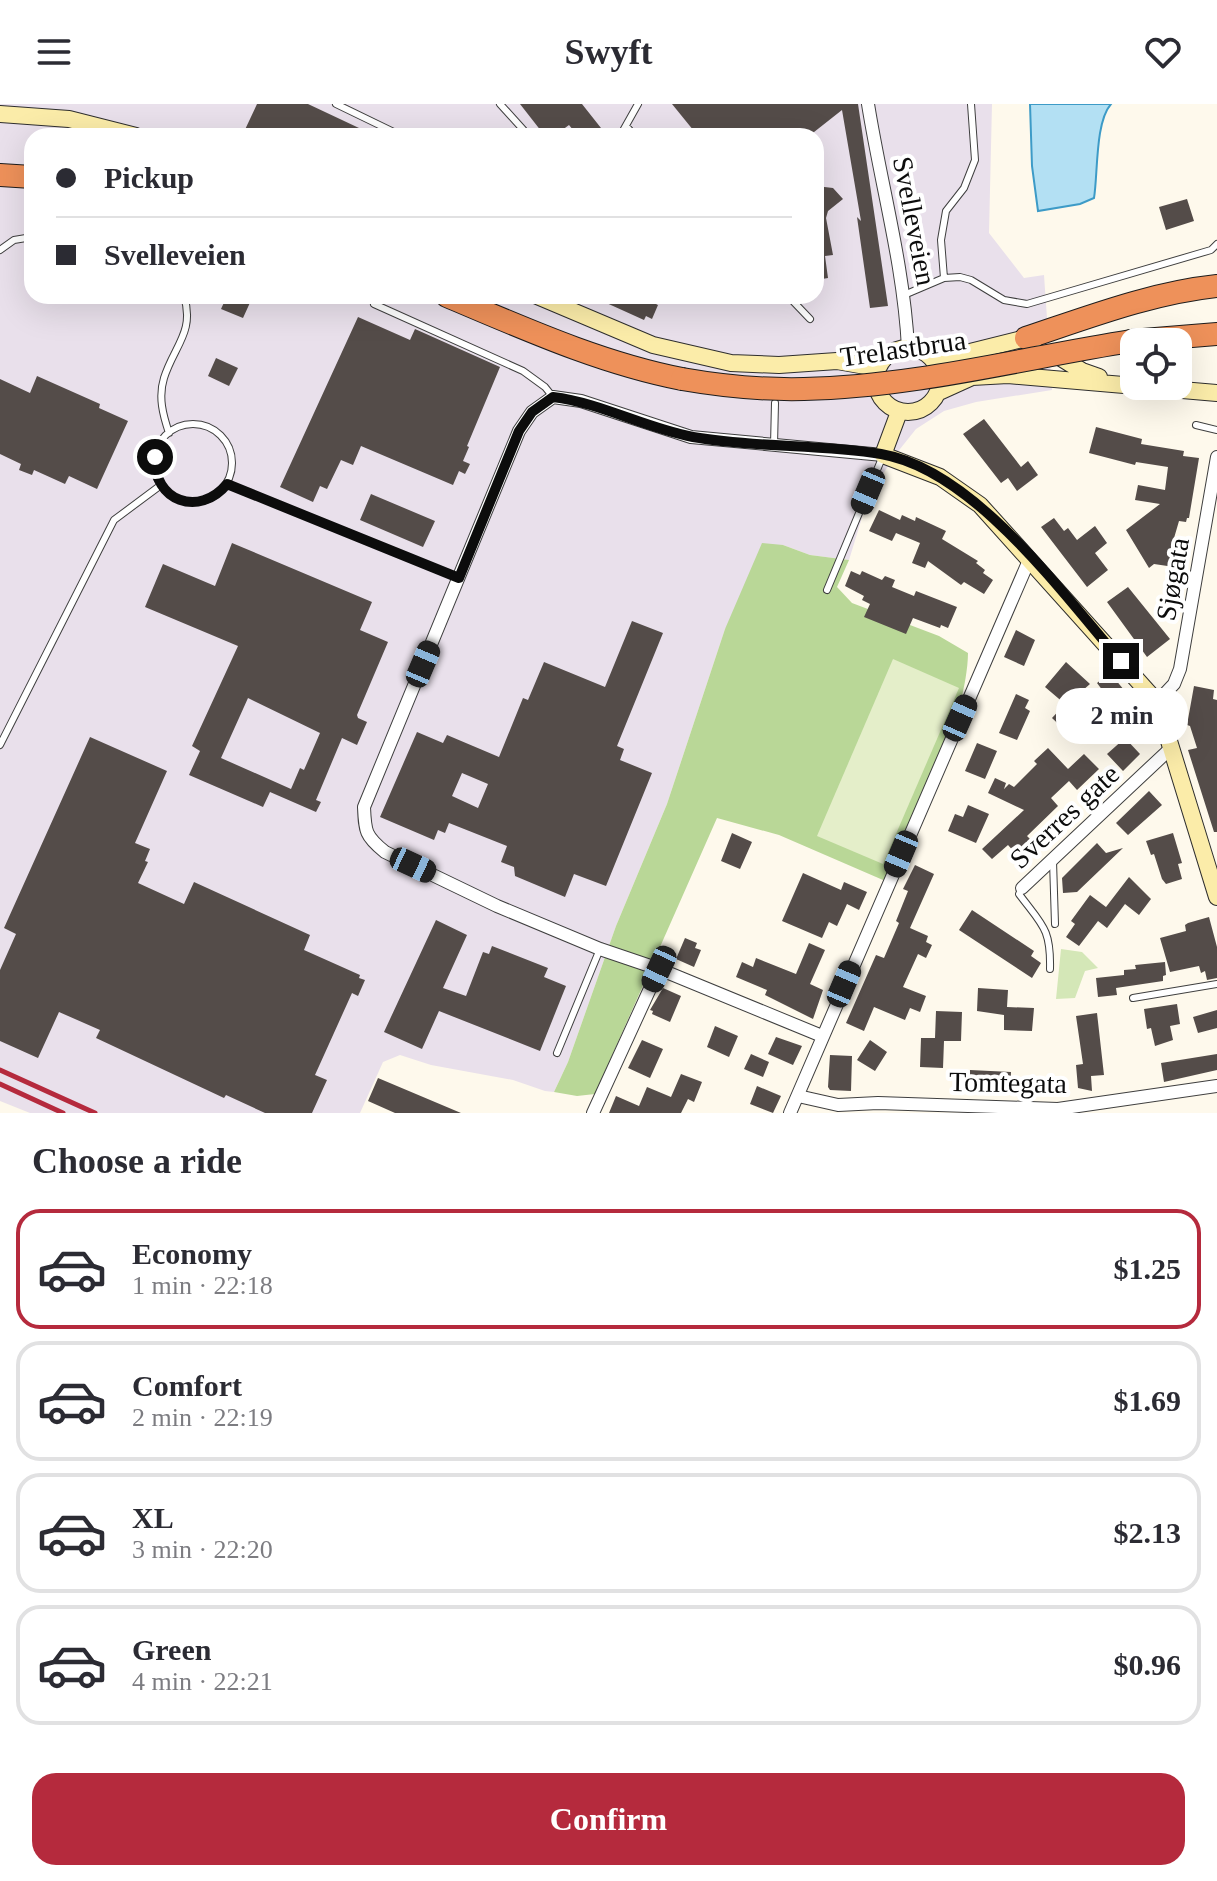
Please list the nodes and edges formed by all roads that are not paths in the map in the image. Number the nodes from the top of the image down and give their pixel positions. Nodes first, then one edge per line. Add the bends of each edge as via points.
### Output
1 (336, 104) edge
2 (500, 104) edge
3 (638, 104) edge
4 (868, 104) edge
5 (971, 104) edge
6 (0, 114) edge
7 (626, 126) edge
8 (104, 128) edge
9 (386, 128) edge
10 (522, 128) edge
11 (0, 175) edge
12 (24, 176) edge
13 (24, 238) edge
14 (1217, 244) edge
15 (0, 250) edge
16 (944, 278) junction
17 (1217, 286) edge
18 (904, 295) junction
19 (186, 304) edge
20 (374, 304) dead end
21 (466, 304) edge
22 (556, 304) edge
23 (796, 304) edge
24 (810, 319) dead end
25 (1217, 334) edge
26 (1026, 338) junction
27 (908, 348) junction
28 (934, 361) junction
29 (877, 368) junction
30 (1115, 385) junction
31 (939, 392) junction
32 (1217, 393) edge
33 (553, 397) junction
34 (775, 403) dead end
35 (899, 412) junction
36 (1196, 425) dead end
37 (1217, 430) edge
38 (169, 433) junction
39 (774, 445) junction
40 (883, 455) junction
41 (1217, 457) edge
42 (227, 484) junction
43 (161, 485) junction
44 (1030, 558) junction
45 (459, 578) junction
46 (827, 590) dead end
47 (1157, 702) junction
48 (0, 745) edge
49 (1171, 748) junction
50 (1053, 861) junction
51 (1022, 888) joint
52 (1217, 897) edge
53 (1055, 924) dead end
54 (600, 949) junction
55 (659, 969) junction
56 (1050, 969) dead end
57 (1217, 984) edge
58 (1133, 998) dead end
59 (822, 1036) junction
60 (557, 1053) dead end
61 (1217, 1086) edge
62 (798, 1096) junction
63 (839, 1109) edge
64 (1058, 1111) edge
65 (593, 1113) edge
66 (790, 1113) edge

1 - 9 lane
2 - 10 lane
3 - 7 lane
4 - 18 street, Svelleveien
5 - 16 lane, Svelleveien via 975,160 964,188 946,211 941,240
6 - 8 street via 69,119
11 - 12 highway
13 - 15 lane
14 - 16 lane via 1027,304 1004,300 971,280
16 - 18 lane
17 - 26 highway via 1147,299
18 - 27 street, Svelleveien
19 - 38 lane via 188,326 163,379 161,410
20 - 33 lane via 523,371
21 - 25 highway, Trelastbrua, bridge via 648,373 764,389 843,387 1131,341
22 - 29 street via 653,345 731,363 837,361
23 - 24 lane
26 - 28 street
26 - 30 street
27 - 28 street
27 - 29 street via 894,351
28 - 31 street
29 - 35 street via 880,398
30 - 31 street via 990,375
30 - 32 street
31 - 35 street via 921,410
33 - 39 street via 691,437
33 - 45 street via 532,412 519,431
34 - 39 lane
35 - 40 street
36 - 37 lane
38 - 42 lane via 192,424 216,431 232,455
38 - 43 lane via 155,457
39 - 40 street
40 - 44 street via 960,489
40 - 46 lane
41 - 47 street, Sjøgata via 1180,669
42 - 43 lane via 213,497 194,502 175,498
42 - 45 lane
43 - 48 lane via 114,520
44 - 47 street
44 - 59 street
45 - 54 street via 364,807 365,829 385,852
47 - 49 street
49 - 50 street, Sverres gate
49 - 52 street
50 - 51 street, Sverres gate
50 - 53 lane
51 - 56 lane, Sverres gate via 1020,896 1046,929
54 - 55 street
54 - 60 lane
55 - 59 street
55 - 65 street
57 - 58 lane
59 - 62 street
61 - 64 street, Tomtegata
62 - 63 street, Tomtegata
62 - 66 street
63 - 64 street, Tomtegata via 878,1103

